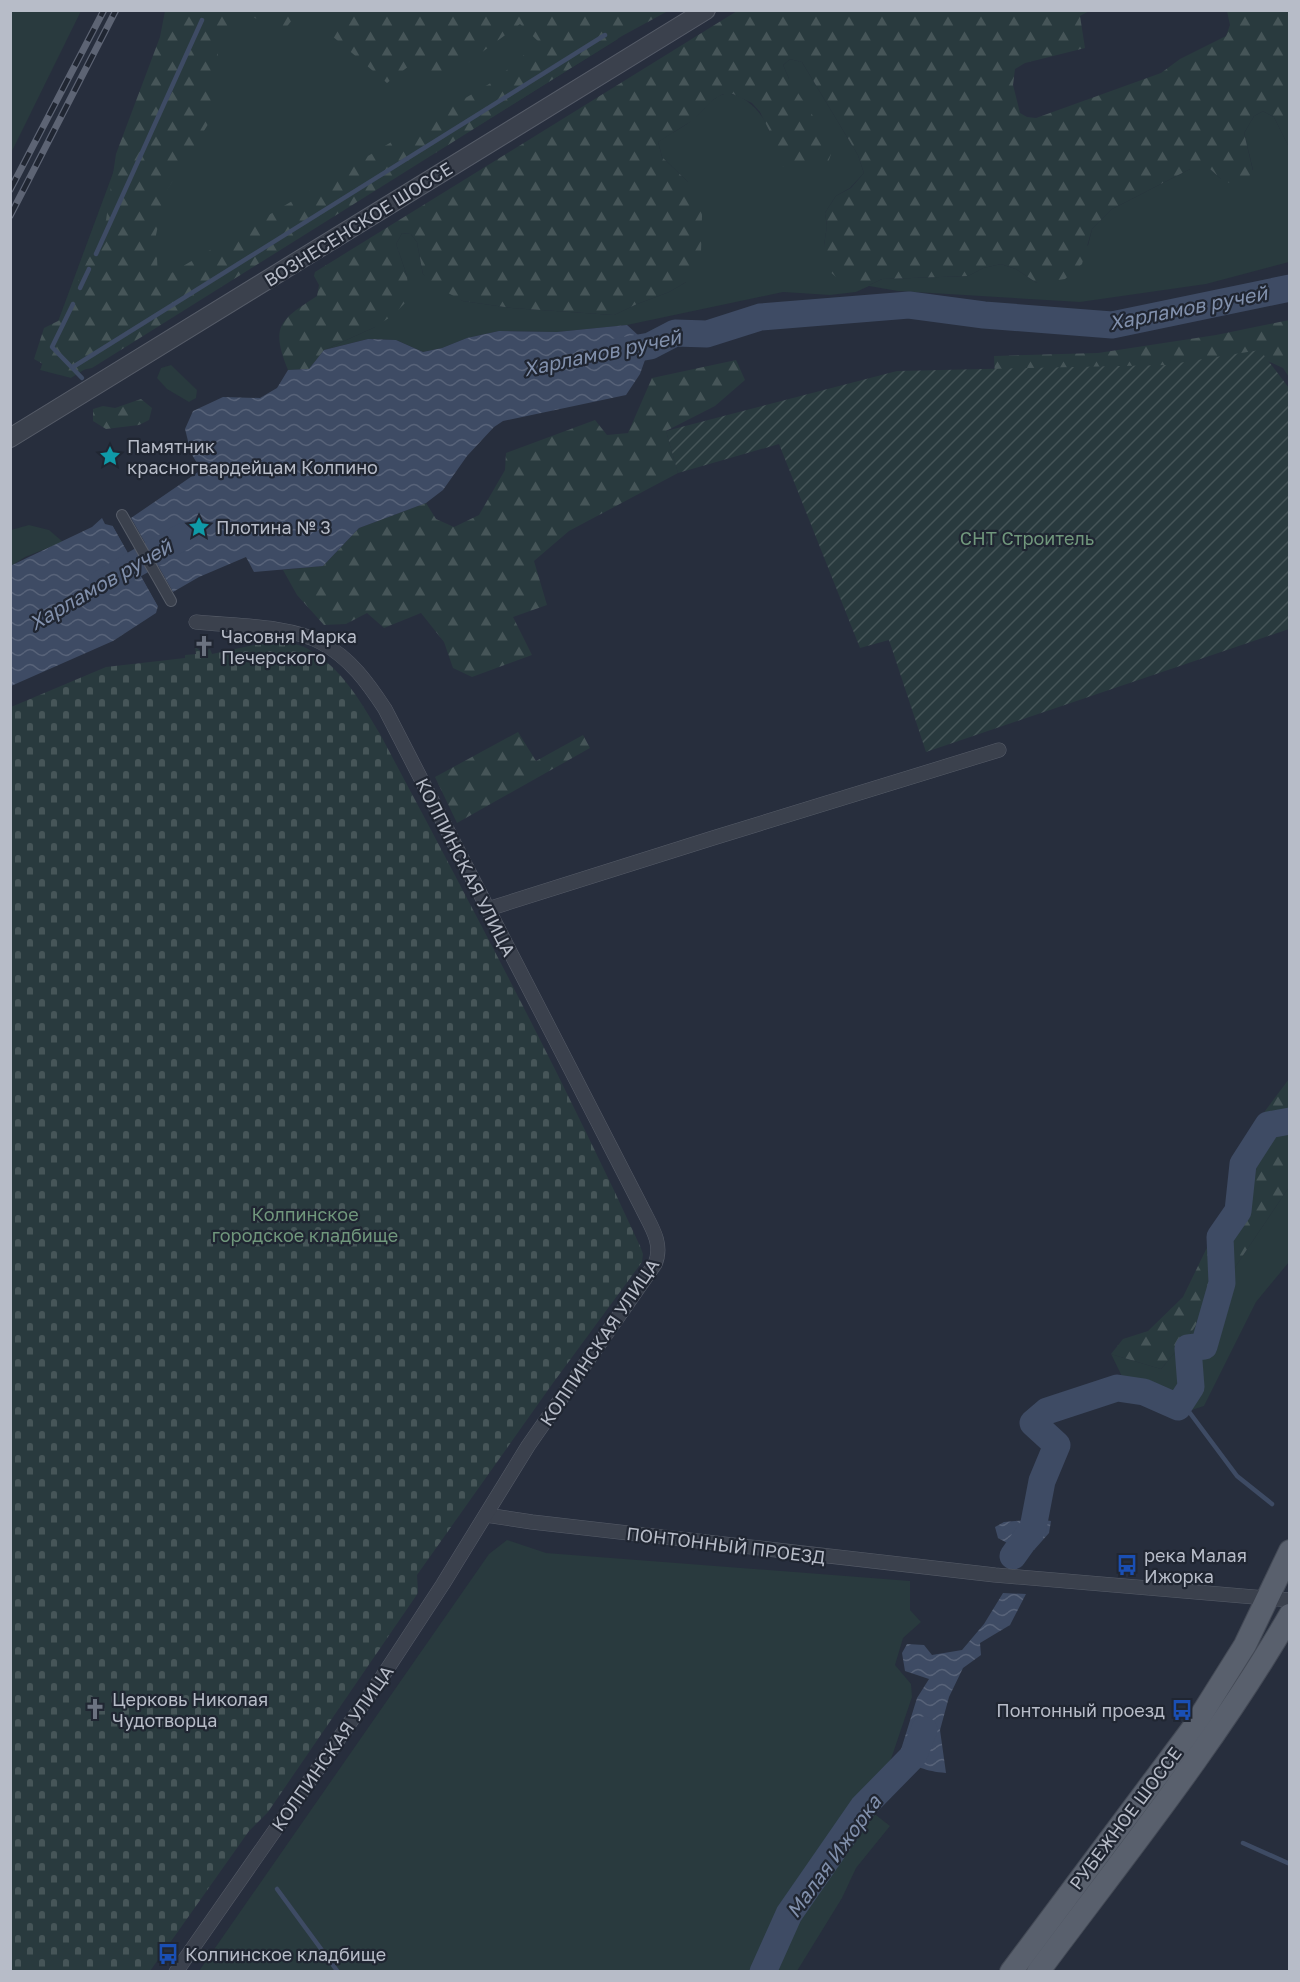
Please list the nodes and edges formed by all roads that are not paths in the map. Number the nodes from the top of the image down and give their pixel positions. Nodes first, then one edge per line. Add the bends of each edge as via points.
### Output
1 (706, 10) edge
2 (10, 438) edge
3 (122, 515) dead end
4 (171, 601) dead end
5 (196, 622) dead end
6 (999, 750) dead end
7 (488, 909) junction
8 (486, 1515) junction
9 (1290, 1551) edge
10 (1267, 1598) junction
11 (1290, 1600) edge
12 (1290, 1615) edge
13 (176, 1971) edge
14 (1011, 1971) edge
15 (1038, 1971) edge

1 - 2 street, ВОЗНЕСЕНСКОЕ ШОССЕ
3 - 4 street
5 - 7 street, КОЛПИНСКАЯ УЛИЦА via 292,632 322,643 351,664 385,709
6 - 7 street
7 - 8 street, КОЛПИНСКАЯ УЛИЦА via 641,1206 658,1241 659,1254 528,1446
8 - 10 street, ПОНТОННЫЙ ПРОЕЗД via 1032,1579
8 - 13 street, КОЛПИНСКАЯ УЛИЦА via 384,1674
9 - 10 main road, РУБЕЖНОЕ ШОССЕ
10 - 11 street, ПОНТОННЫЙ ПРОЕЗД
10 - 14 main road, РУБЕЖНОЕ ШОССЕ via 1245,1644 1192,1728
12 - 15 main road, РУБЕЖНОЕ ШОССЕ via 1197,1758

